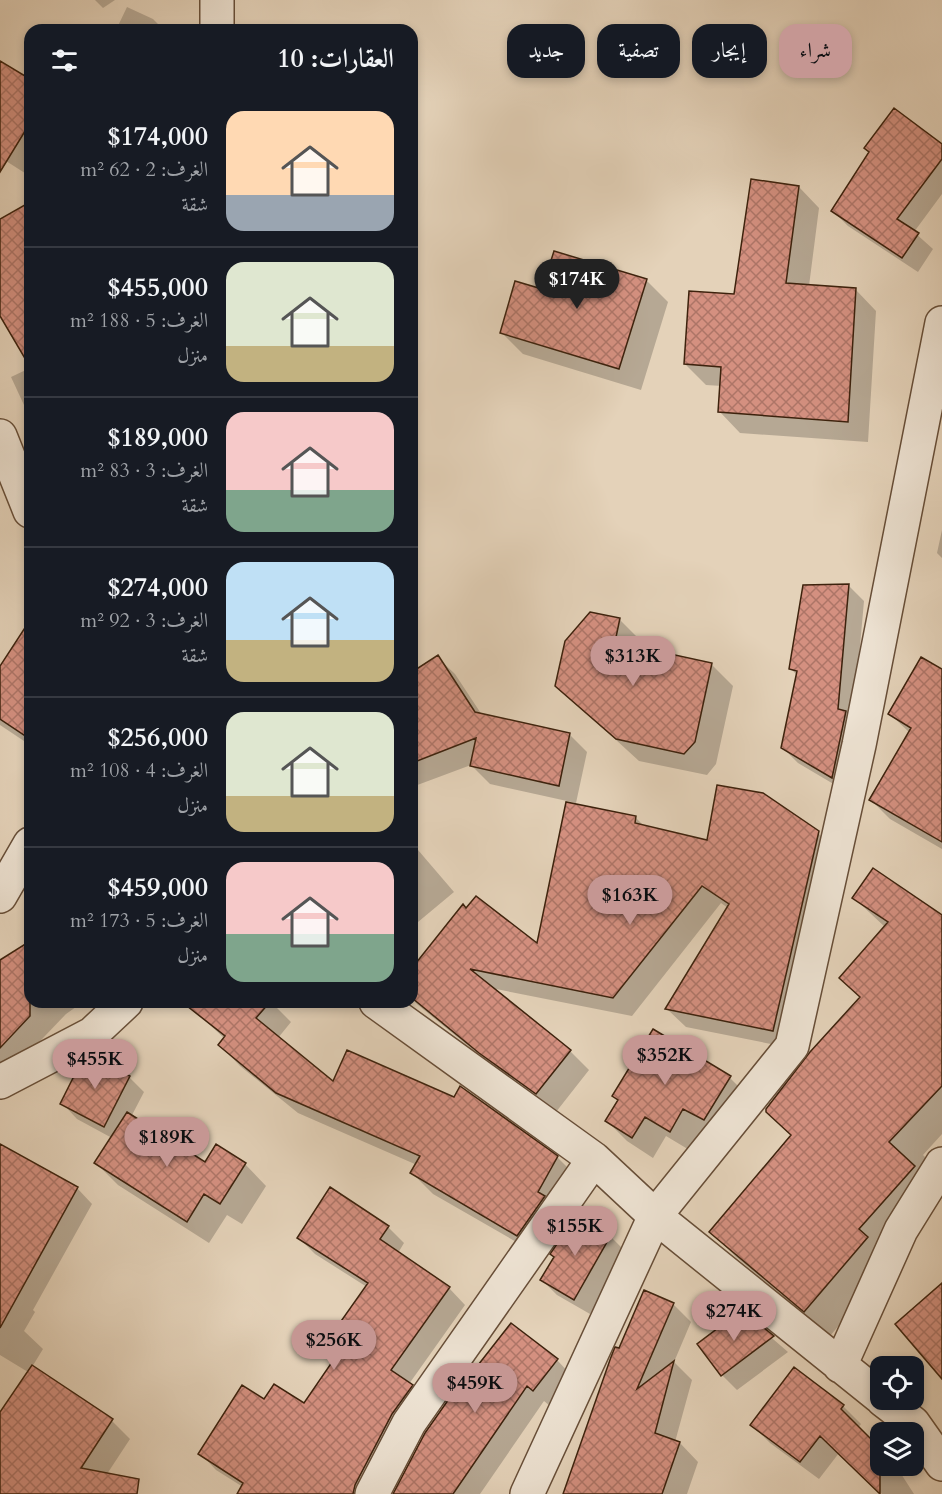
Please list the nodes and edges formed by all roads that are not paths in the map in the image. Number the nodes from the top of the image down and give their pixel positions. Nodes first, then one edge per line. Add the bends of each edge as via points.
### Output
1 (217, 0) edge
2 (217, 24) edge
3 (942, 323) edge
4 (0, 436) edge
5 (24, 497) edge
6 (24, 854) edge
7 (0, 896) edge
8 (120, 1008) edge
9 (384, 1008) edge
10 (0, 1082) edge
11 (594, 1159) junction
12 (942, 1164) edge
13 (655, 1216) junction
14 (840, 1366) junction
15 (870, 1389) edge
16 (897, 1410) edge
17 (942, 1464) edge
18 (372, 1494) edge
19 (527, 1494) edge

1 - 2 street
3 - 13 street via 860,745 792,1046
4 - 5 street
6 - 7 street
8 - 10 street via 92,1034
9 - 11 street
11 - 13 street
11 - 18 street via 409,1423
12 - 14 street via 901,1230
13 - 14 street
13 - 19 street
14 - 15 street
16 - 17 street via 913,1423

